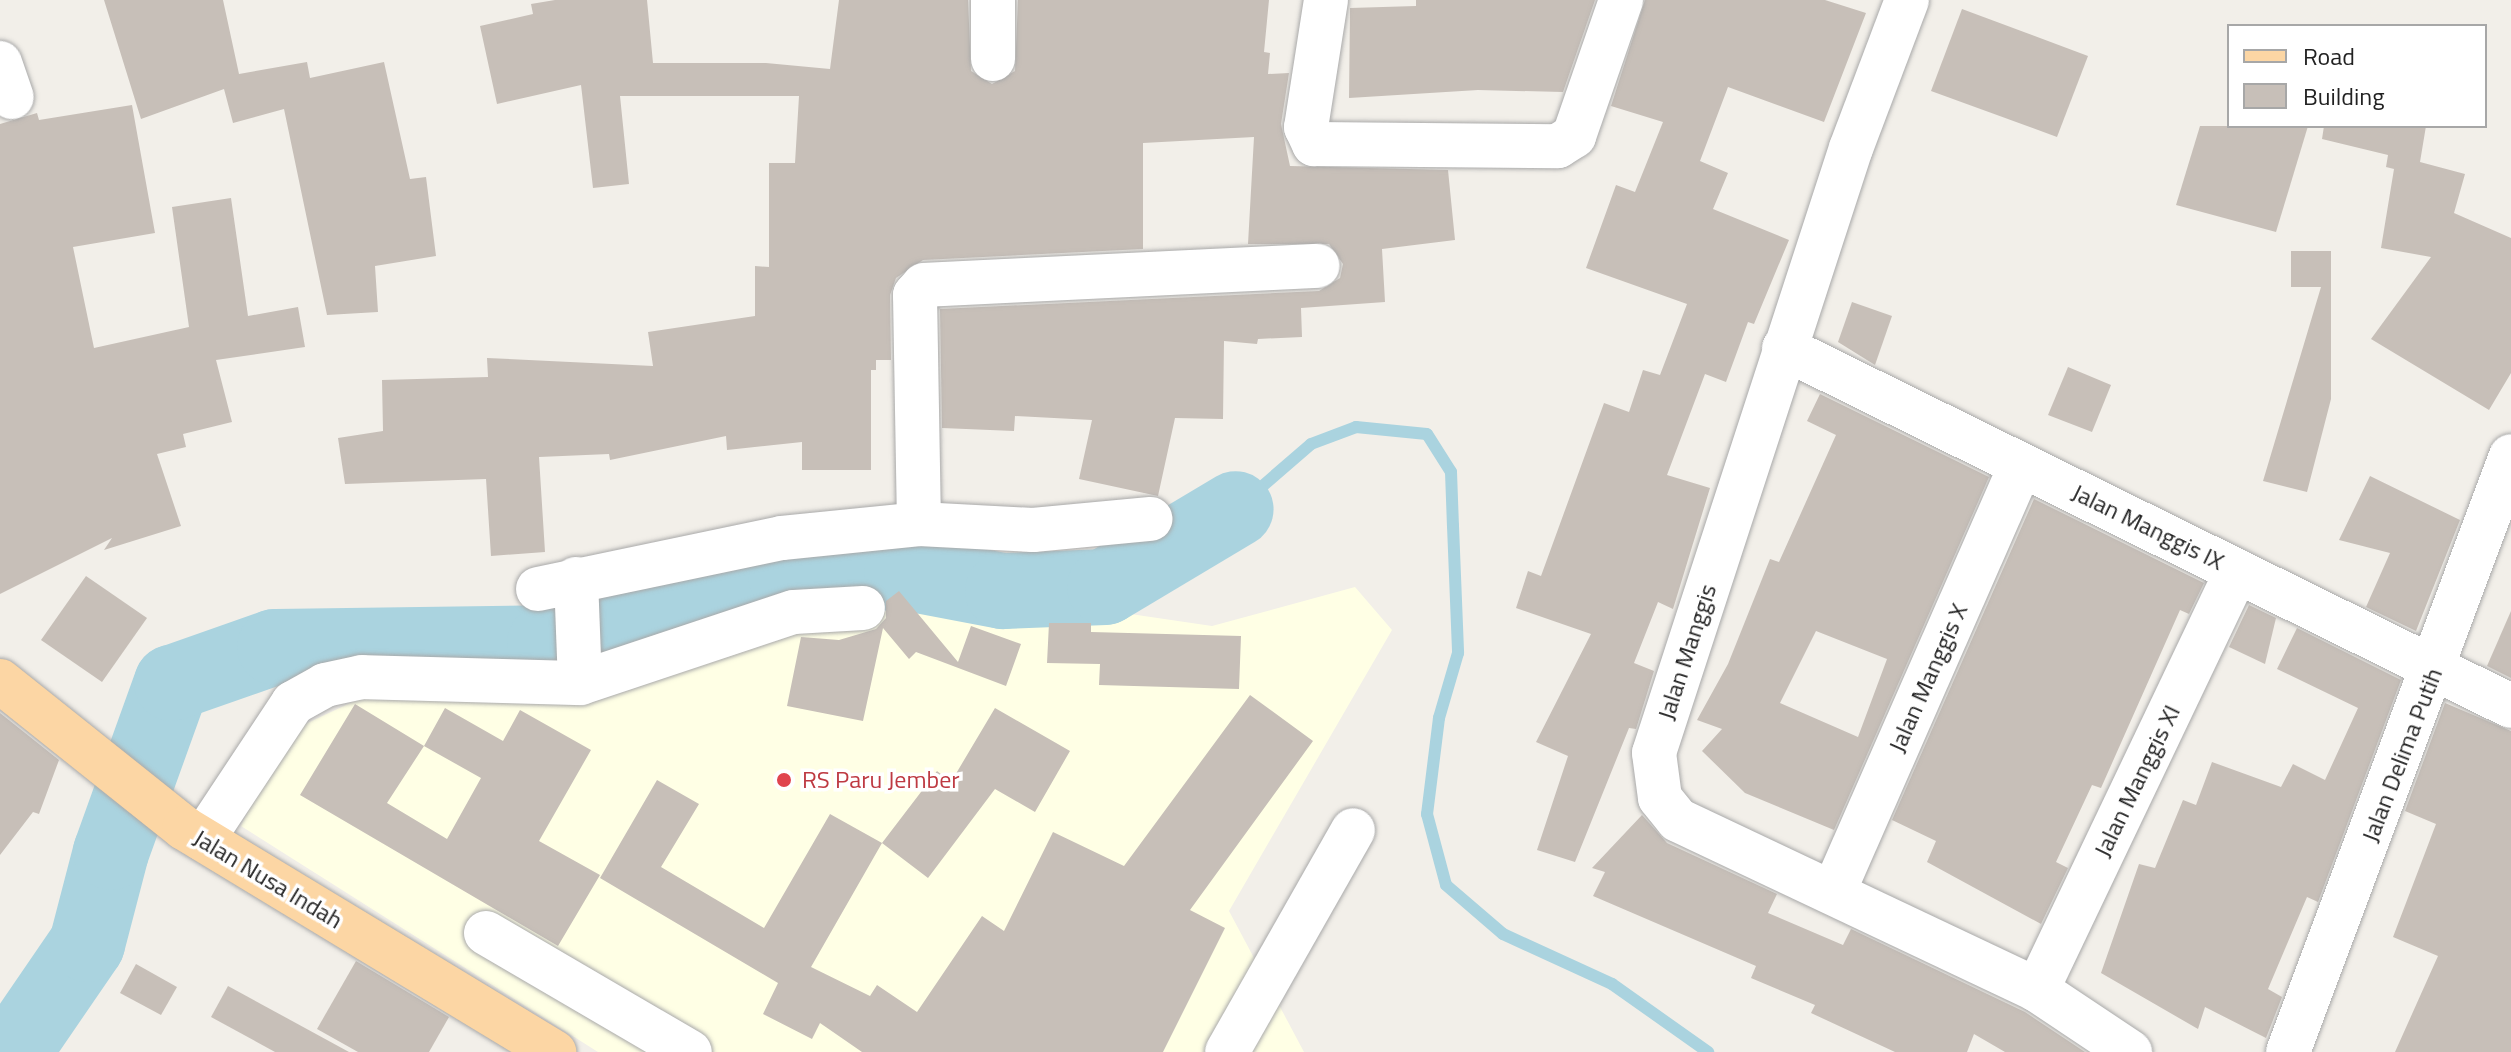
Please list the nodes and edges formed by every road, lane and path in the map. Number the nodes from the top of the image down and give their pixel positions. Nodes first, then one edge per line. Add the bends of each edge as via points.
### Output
1 (993, 0) edge
2 (1326, 0) edge
3 (1621, 0) edge
4 (1907, 0) edge
5 (993, 59) dead end
6 (1318, 266) dead end
7 (1784, 348) junction
8 (2511, 456) edge
9 (2021, 465) junction
10 (1150, 519) dead end
11 (919, 524) junction
12 (2237, 571) junction
13 (863, 608) dead end
14 (2435, 669) junction
15 (579, 674) junction
16 (0, 681) edge
17 (2511, 706) edge
18 (1353, 830) dead end
19 (193, 833) junction
20 (1834, 891) junction
21 (486, 933) dead end
22 (2037, 990) junction
23 (554, 1052) edge
24 (690, 1052) edge
25 (1227, 1052) edge
26 (2130, 1052) edge
27 (2288, 1052) edge

1 - 5 street
2 - 3 street via 1306,127 1314,144 1558,146 1574,136
4 - 7 street, Jalan Manggis
6 - 11 street via 924,285 915,295
7 - 9 street, Jalan Manggis IX
7 - 20 street, Jalan Manggis via 1654,753 1660,798 1678,820
8 - 14 street, Jalan Delima Putih
9 - 12 street, Jalan Manggis IX
9 - 20 street, Jalan Manggis X
10 - 11 street via 1033,530
11 - 15 street via 782,538 563,587
12 - 14 street, Jalan Manggis IX
12 - 22 street, Jalan Manggis XI
13 - 15 street via 794,612
14 - 17 street, Jalan Manggis IX
14 - 27 street, Jalan Delima Putih
15 - 19 street via 362,677 325,685 293,703
16 - 19 main road, Jalan Nusa Indah
18 - 25 street
19 - 23 main road, Jalan Nusa Indah
20 - 22 street, Jalan Manggis
21 - 24 street
22 - 26 street, Jalan Manggis

